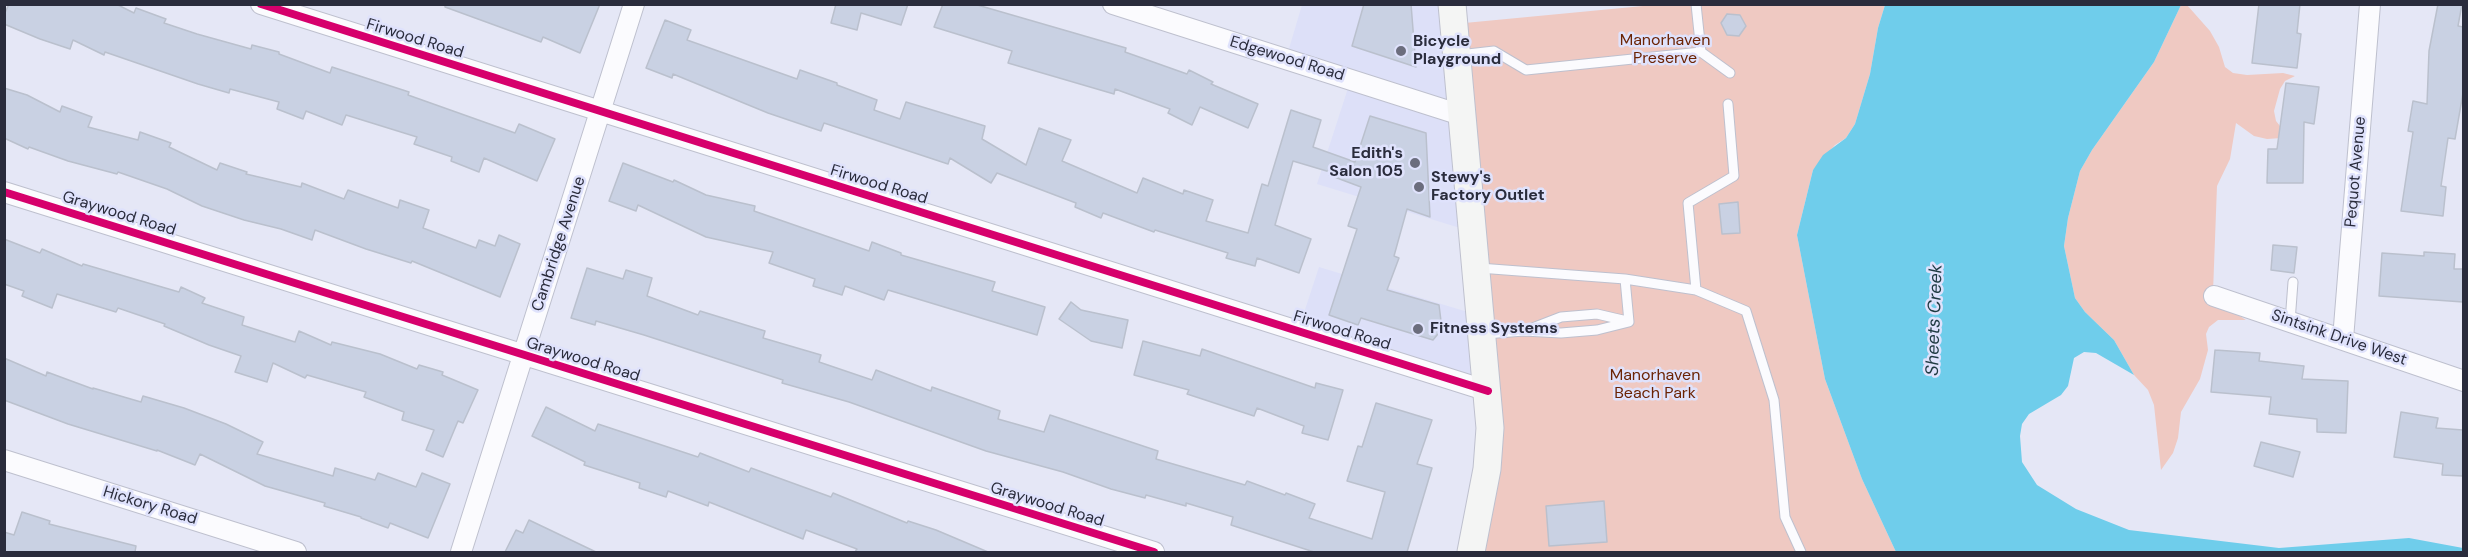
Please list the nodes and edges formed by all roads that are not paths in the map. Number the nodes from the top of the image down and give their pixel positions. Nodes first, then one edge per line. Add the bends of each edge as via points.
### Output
1 (261, 4) edge
2 (634, 4) edge
3 (1113, 4) edge
4 (1452, 4) edge
5 (1696, 4) edge
6 (2370, 4) edge
7 (1701, 52) junction
8 (1456, 55) junction
9 (1730, 73) dead end
10 (1728, 104) dead end
11 (600, 111) junction
12 (1461, 114) junction
13 (4, 192) edge
14 (1476, 268) junction
15 (1625, 279) junction
16 (2294, 282) dead end
17 (1696, 290) junction
18 (2214, 296) dead end
19 (1629, 322) junction
20 (2290, 322) junction
21 (1524, 331) junction
22 (1483, 334) junction
23 (2343, 339) junction
24 (523, 356) junction
25 (2463, 381) edge
26 (1488, 391) junction
27 (4, 460) edge
28 (296, 552) edge
29 (461, 552) edge
30 (1154, 552) edge
31 (1472, 552) edge
32 (1801, 552) edge

1 - 11 street, Firwood Road
2 - 11 street, Cambridge Avenue
3 - 12 street, Edgewood Road
4 - 8 street
5 - 7 lane
6 - 23 street, Pequot Avenue
7 - 8 lane via 1526,70 1494,51
7 - 9 lane
8 - 12 street
10 - 17 lane via 1734,176 1688,203
11 - 24 street, Cambridge Avenue
11 - 26 street, Firwood Road
12 - 14 street
13 - 24 street, Graywood Road
14 - 15 lane
14 - 22 street
15 - 17 lane
15 - 19 lane
16 - 20 lane
17 - 32 lane via 1746,311 1774,400 1785,517
18 - 20 street, Sintsink Drive West
19 - 21 lane via 1597,330
19 - 21 lane via 1597,314 1561,317
20 - 23 street, Sintsink Drive West
21 - 22 lane
22 - 26 street
23 - 25 street, Sintsink Drive West
24 - 29 street, Cambridge Avenue
24 - 30 street, Graywood Road
26 - 31 street via 1487,469
27 - 28 street, Hickory Road

